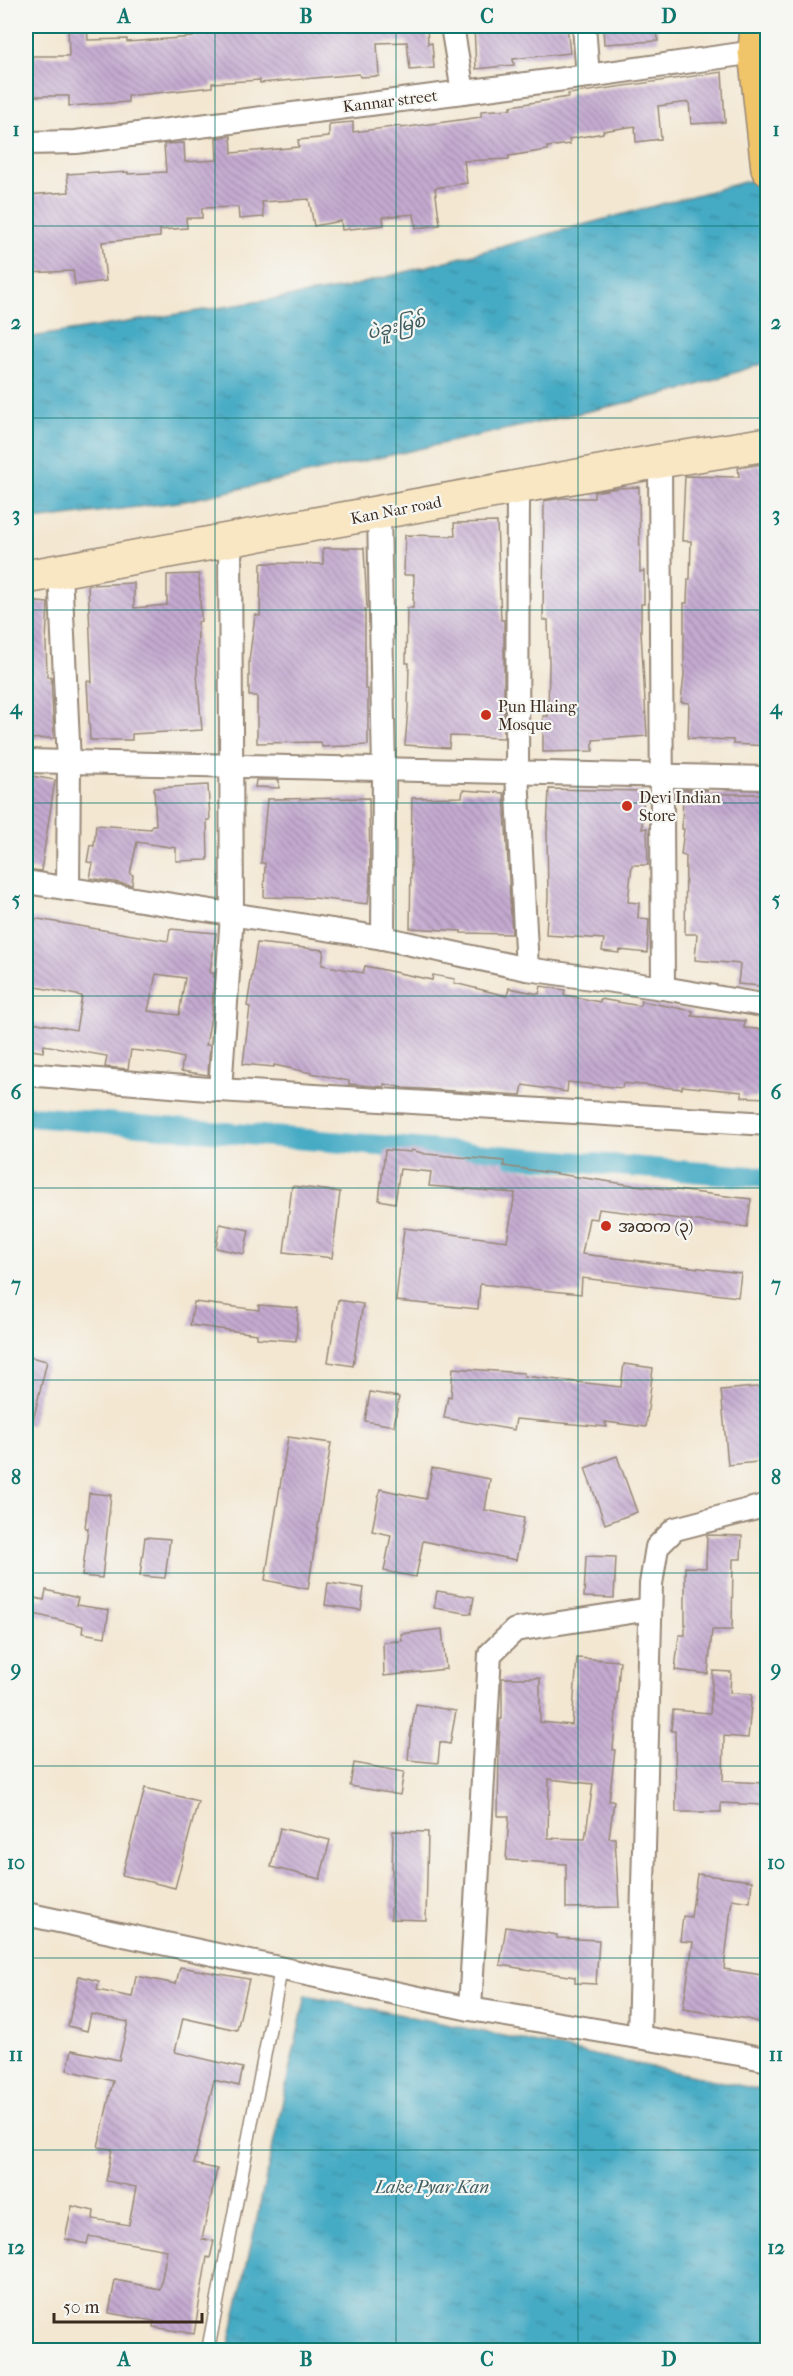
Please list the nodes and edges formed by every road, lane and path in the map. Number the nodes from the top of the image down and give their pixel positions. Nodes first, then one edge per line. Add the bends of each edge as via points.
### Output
1 (452, 26) edge
2 (584, 26) edge
3 (756, 38) edge
4 (588, 76) junction
5 (463, 92) junction
6 (26, 143) edge
7 (768, 169) edge
8 (768, 444) edge
9 (660, 460) junction
10 (518, 487) junction
11 (379, 513) junction
12 (230, 541) junction
13 (60, 571) junction
14 (26, 577) edge
15 (26, 761) edge
16 (69, 763) junction
17 (230, 766) junction
18 (384, 771) junction
19 (517, 774) junction
20 (661, 778) junction
21 (768, 778) edge
22 (26, 882) edge
23 (68, 889) junction
24 (232, 914) junction
25 (383, 938) junction
26 (527, 969) junction
27 (663, 988) junction
28 (768, 1006) edge
29 (26, 1074) edge
30 (220, 1090) junction
31 (768, 1124) edge
32 (768, 1505) edge
33 (650, 1609) junction
34 (26, 1914) edge
35 (281, 1969) junction
36 (470, 2009) junction
37 (639, 2037) junction
38 (768, 2061) edge
39 (208, 2350) edge

1 - 5 street
2 - 4 street
3 - 4 street, Kannar street
3 - 7 highway
4 - 5 street, Kannar street
5 - 6 street, Kannar street via 76,142
8 - 9 street, Kan Nar road
9 - 10 street, Kan Nar road
9 - 20 street
10 - 11 street, Kan Nar road
10 - 19 street
11 - 12 street, Kan Nar road
11 - 18 street
12 - 13 street, Kan Nar road
12 - 17 street
13 - 14 street, Kan Nar road
13 - 16 street
15 - 16 street
16 - 17 street
16 - 23 street
17 - 18 street
17 - 24 street
18 - 19 street
18 - 25 street
19 - 20 street
19 - 26 street
20 - 21 street
20 - 27 street
22 - 23 street
23 - 24 street
24 - 25 street
24 - 30 street
25 - 26 street
26 - 27 street
27 - 28 street
29 - 30 street
30 - 31 street
32 - 33 street via 675,1529 657,1547
33 - 36 street via 515,1630 490,1654
33 - 37 street
34 - 35 street
35 - 36 street
35 - 39 lane
36 - 37 street
37 - 38 street

